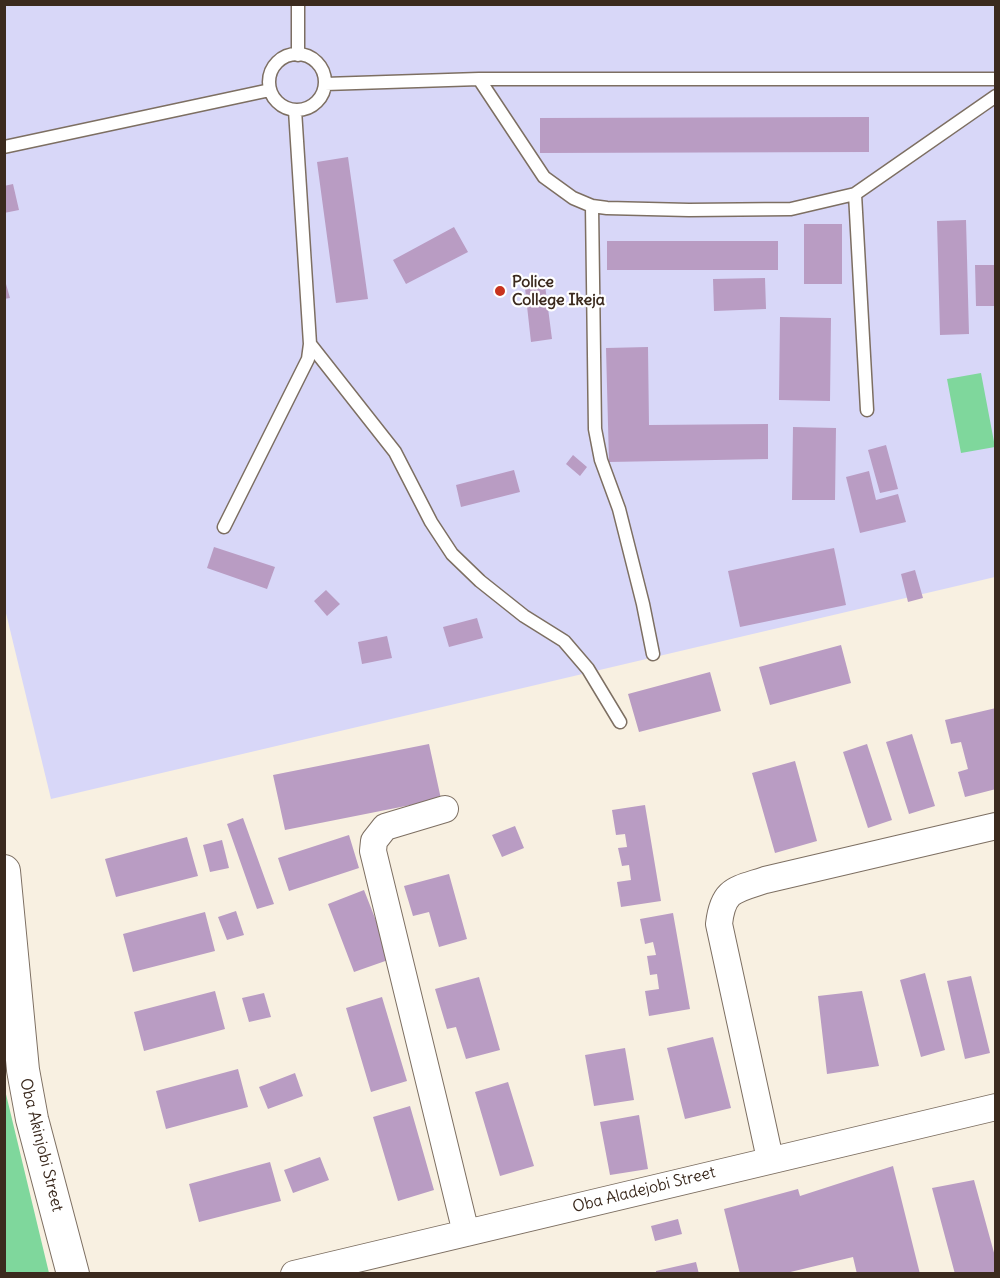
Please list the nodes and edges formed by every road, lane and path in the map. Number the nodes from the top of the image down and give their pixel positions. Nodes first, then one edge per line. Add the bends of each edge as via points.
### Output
1 (298, 4) edge
2 (298, 55) junction
3 (479, 79) junction
4 (996, 79) edge
5 (325, 84) junction
6 (270, 90) junction
7 (996, 96) edge
8 (296, 110) junction
9 (4, 147) edge
10 (855, 194) junction
11 (592, 206) junction
12 (310, 344) junction
13 (867, 411) dead end
14 (224, 526) dead end
15 (652, 654) dead end
16 (620, 722) dead end
17 (445, 809) dead end
18 (996, 826) edge
19 (4, 871) edge
20 (9, 957) edge
21 (996, 1107) edge
22 (770, 1160) junction
23 (466, 1233) junction
24 (73, 1274) edge
25 (294, 1274) edge

1 - 2 lane
2 - 5 lane via 314,61
2 - 6 lane via 275,65 270,73
3 - 4 lane
3 - 5 lane
3 - 11 lane via 544,177
5 - 8 lane via 312,106
6 - 8 lane via 279,104
6 - 9 lane
7 - 10 lane
8 - 12 lane
10 - 11 lane via 790,209
10 - 13 lane
11 - 15 lane via 595,429 643,604
12 - 14 lane via 302,373
12 - 16 lane via 395,452 452,554 524,616 564,641 588,669
17 - 23 street via 385,827 374,840 373,851
18 - 22 street via 765,880 732,891 721,907 719,924
19 - 20 street, Oba Akinjobi Street
20 - 24 street, Oba Akinjobi Street via 32,1119
21 - 22 street, Oba Aladejobi Street
22 - 23 street, Oba Aladejobi Street
23 - 25 street, Oba Aladejobi Street

